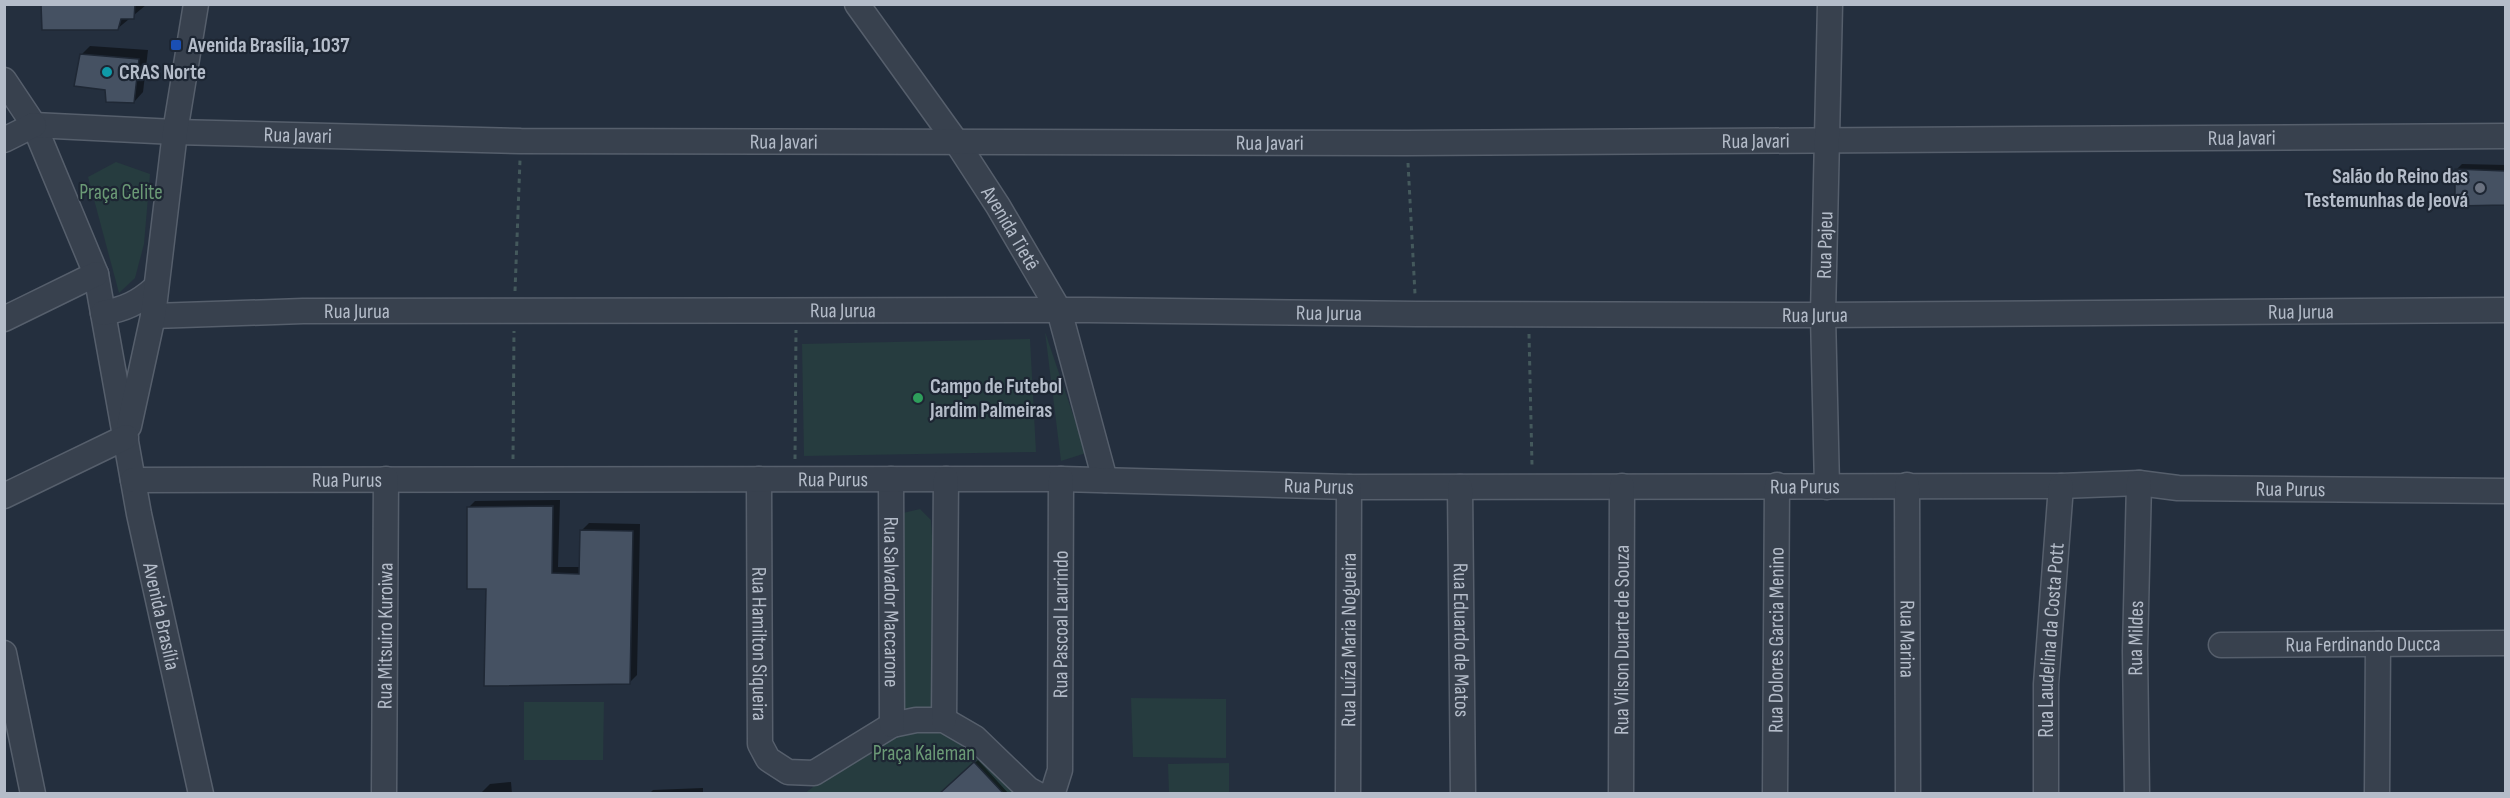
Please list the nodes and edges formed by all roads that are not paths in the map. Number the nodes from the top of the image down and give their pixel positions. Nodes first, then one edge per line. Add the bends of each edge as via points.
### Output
1 (196, 4) edge
2 (857, 4) edge
3 (1830, 4) edge
4 (4, 80) edge
5 (34, 125) junction
6 (175, 132) junction
7 (2505, 136) edge
8 (4, 140) edge
9 (1827, 141) junction
10 (957, 143) junction
11 (96, 274) junction
12 (155, 288) junction
13 (1059, 310) junction
14 (2505, 310) edge
15 (103, 313) junction
16 (1823, 315) junction
17 (153, 316) junction
18 (4, 319) edge
19 (126, 437) junction
20 (1061, 478) junction
21 (386, 479) junction
22 (759, 479) junction
23 (891, 479) junction
24 (945, 479) junction
25 (133, 480) junction
26 (1105, 480) junction
27 (2139, 483) junction
28 (1777, 485) junction
29 (1907, 485) junction
30 (1622, 486) junction
31 (2061, 486) junction
32 (1349, 487) junction
33 (1460, 487) junction
34 (1827, 487) junction
35 (2505, 491) edge
36 (4, 496) edge
37 (2505, 643) edge
38 (2378, 644) junction
39 (2221, 645) dead end
40 (4, 653) edge
41 (944, 720) junction
42 (892, 725) junction
43 (33, 794) edge
44 (201, 794) edge
45 (384, 794) edge
46 (1037, 794) edge
47 (1050, 794) edge
48 (1348, 794) edge
49 (1463, 794) edge
50 (1622, 794) edge
51 (1775, 794) edge
52 (1908, 794) edge
53 (2046, 794) edge
54 (2137, 794) edge
55 (2377, 794) edge

1 - 6 street, Avenida Brasília
2 - 10 street, Avenida Tietê
3 - 9 street, Rua Pajeu
4 - 5 street, Avenida Brasília
5 - 6 street, Rua Javari
5 - 8 street
5 - 11 street, Avenida Brasília
6 - 10 street, Rua Javari via 521,141
6 - 12 street, Avenida Brasília
7 - 9 street, Rua Javari
9 - 10 street, Rua Javari
9 - 16 street, Rua Pajeu
10 - 13 street, Avenida Tietê
11 - 15 street, Avenida Brasília
11 - 18 street
12 - 15 street via 139,302
12 - 17 street, Avenida Brasília
13 - 16 street, Rua Jurua
13 - 17 street, Rua Jurua via 303,311
13 - 26 street, Avenida Tietê
14 - 16 street, Rua Jurua
15 - 19 street, Avenida Brasília
16 - 34 street, Rua Pajeu
17 - 19 street, Avenida Brasília
19 - 25 street, Avenida Brasília
19 - 36 street
20 - 24 street, Rua Purus
20 - 26 street, Rua Purus
20 - 47 street, Rua Pascoal Laurindo via 1060,770
21 - 22 street, Rua Purus
21 - 25 street, Rua Purus
21 - 45 street, Rua Mitsuiro Kuroiwa
22 - 23 street, Rua Purus
22 - 42 street, Rua Hamilton Siqueira via 760,744 768,759 788,772 814,773
23 - 24 street, Rua Purus
23 - 42 street, Rua Salvador Maccarone
24 - 41 street
25 - 44 street, Avenida Brasília
26 - 32 street, Rua Purus
27 - 31 street, Rua Purus
27 - 35 street, Rua Purus via 2178,488
27 - 54 street, Rua Mildes
28 - 30 street, Rua Purus
28 - 34 street, Rua Purus
28 - 51 street, Rua Dolores Garcia Menino
29 - 31 street, Rua Purus
29 - 34 street, Rua Purus
29 - 52 street, Rua Marina
30 - 33 street, Rua Purus
30 - 50 street, Rua Vilson Duarte de Souza
31 - 53 street, Rua Laudelina da Costa Pott via 2046,684
32 - 33 street, Rua Purus
32 - 48 street, Rua Luíza Maria Nogueira
33 - 49 street, Rua Eduardo de Matos
37 - 38 street, Rua Ferdinando Ducca
38 - 39 street, Rua Ferdinando Ducca
38 - 55 street
40 - 43 street
41 - 42 street
41 - 46 street via 975,738

